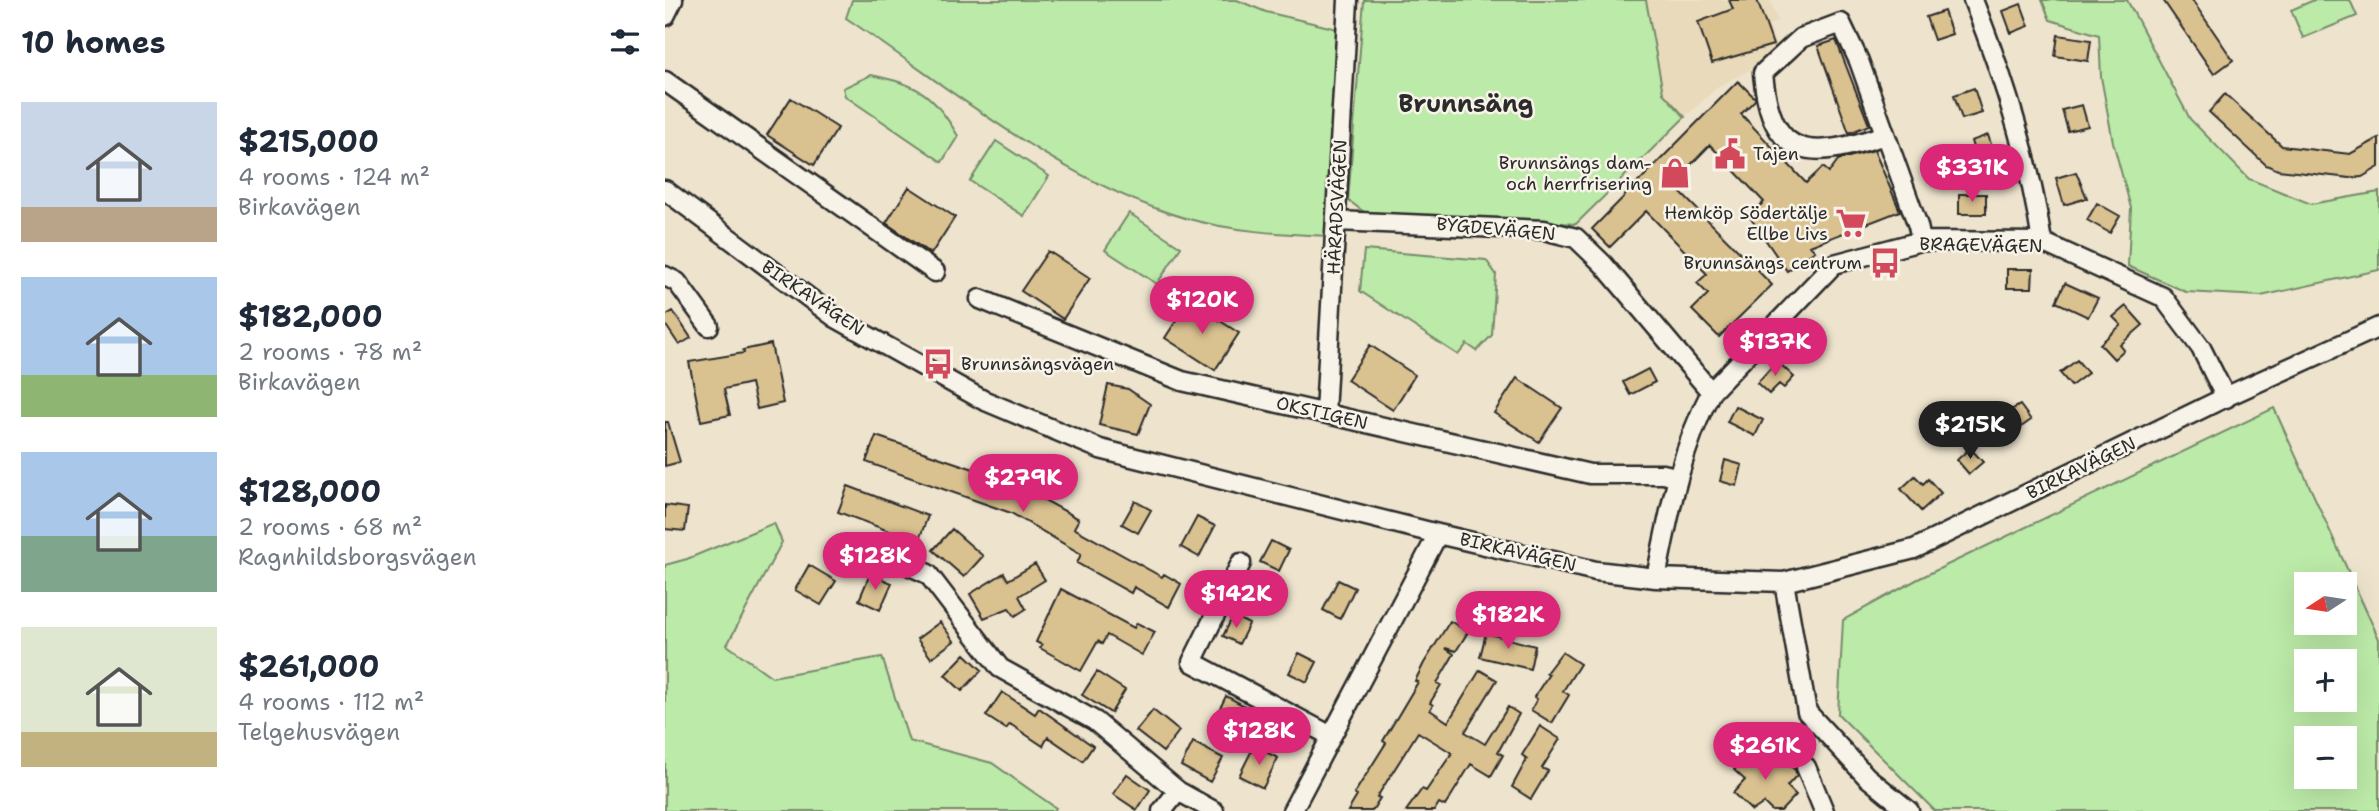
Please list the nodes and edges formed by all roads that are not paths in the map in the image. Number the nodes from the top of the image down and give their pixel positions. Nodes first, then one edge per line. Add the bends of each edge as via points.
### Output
1 (673, 0) edge
2 (1348, 0) edge
3 (1973, 0) edge
4 (665, 16) edge
5 (665, 81) edge
6 (1885, 135) junction
7 (665, 192) edge
8 (1336, 220) junction
9 (1921, 241) junction
10 (2042, 242) junction
11 (935, 272) dead end
12 (665, 276) edge
13 (980, 299) dead end
14 (709, 326) dead end
15 (2379, 327) edge
16 (1711, 393) junction
17 (2226, 398) junction
18 (1325, 413) junction
19 (1676, 477) junction
20 (1438, 534) junction
21 (875, 556) dead end
22 (1241, 562) dead end
23 (1656, 578) junction
24 (1784, 582) junction
25 (1331, 736) junction
26 (1805, 767) dead end
27 (1178, 791) junction
28 (1162, 811) edge
29 (1215, 811) edge
30 (1292, 811) edge
31 (1823, 811) edge
32 (1909, 811) edge

1 - 4 street
2 - 8 street, HÄRADSVÄGEN
3 - 10 street via 2002,72
5 - 11 street
6 - 6 street via 1841,23 1801,38 1763,73 1766,109 1786,140 1818,152
6 - 9 street
7 - 20 street, BIRKAVÄGEN via 836,318 983,400 1100,449
8 - 16 street, BYGDEVÄGEN via 1537,229 1576,238
8 - 18 street, HÄRADSVÄGEN
9 - 10 street, BRAGEVÄGEN
9 - 16 street, BRAGEVÄGEN via 1834,264
10 - 17 street, BRAGEVÄGEN via 2163,297 2201,348
12 - 14 street via 677,282
13 - 18 street, OKSTIGEN via 1182,381
15 - 17 street, BIRKAVÄGEN
16 - 19 street, BRAGEVÄGEN
17 - 24 street, BIRKAVÄGEN via 1914,549
18 - 19 street, OKSTIGEN via 1590,474
19 - 23 street, BRAGEVÄGEN
20 - 23 street, BIRKAVÄGEN via 1597,570
20 - 25 street
21 - 27 street via 886,555 928,574 1000,668 1095,721
22 - 25 street via 1192,662
23 - 24 street, BIRKAVÄGEN
24 - 32 street via 1807,712 1867,777
25 - 30 street
26 - 31 street
27 - 28 street
27 - 29 street

